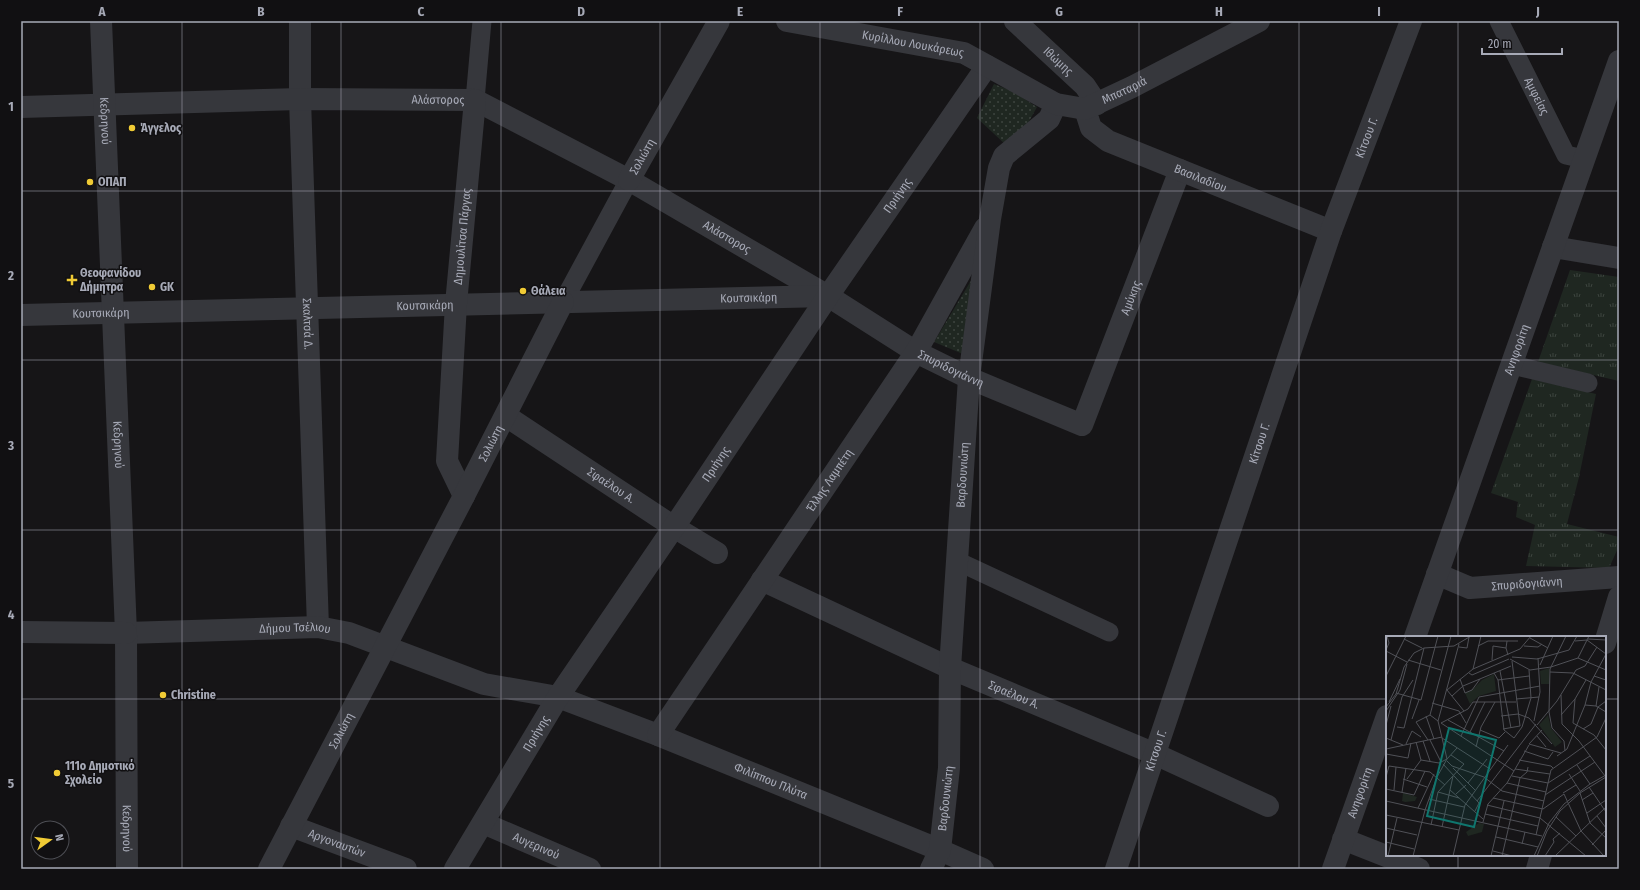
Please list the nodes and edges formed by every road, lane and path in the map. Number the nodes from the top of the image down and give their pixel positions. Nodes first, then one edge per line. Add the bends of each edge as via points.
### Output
1 (101, 21) edge
2 (300, 21) edge
3 (482, 21) edge
4 (719, 21) edge
5 (787, 21) edge
6 (1015, 21) edge
7 (1259, 21) edge
8 (1411, 21) edge
9 (1500, 21) edge
10 (1619, 61) edge
11 (987, 66) junction
12 (300, 99) junction
13 (474, 100) junction
14 (104, 104) junction
15 (1056, 104) junction
16 (1091, 106) junction
17 (21, 107) edge
18 (1584, 159) junction
19 (1180, 170) junction
20 (629, 180) junction
21 (990, 219) junction
22 (1331, 231) junction
23 (1553, 247) junction
24 (1619, 258) edge
25 (828, 296) junction
26 (563, 302) junction
27 (456, 304) junction
28 (307, 308) junction
29 (113, 313) junction
30 (21, 315) edge
31 (916, 352) junction
32 (1512, 365) junction
33 (969, 378) junction
34 (1588, 383) dead end
35 (506, 416) junction
36 (1082, 425) joint
37 (464, 496) junction
38 (674, 528) junction
39 (717, 553) dead end
40 (957, 561) junction
41 (1437, 574) junction
42 (1619, 577) edge
43 (762, 580) junction
44 (1619, 597) edge
45 (318, 627) junction
46 (21, 632) edge
47 (126, 632) junction
48 (1109, 632) dead end
49 (1415, 636) edge
50 (1606, 640) edge
51 (385, 647) junction
52 (950, 668) junction
53 (558, 697) junction
54 (1386, 719) edge
55 (658, 735) junction
56 (1155, 754) junction
57 (1268, 806) dead end
58 (483, 823) junction
59 (291, 826) junction
60 (1343, 839) junction
61 (940, 850) junction
62 (1386, 856) edge
63 (1386, 856) edge
64 (1541, 856) edge
65 (127, 869) edge
66 (269, 869) edge
67 (406, 869) edge
68 (455, 869) edge
69 (590, 869) edge
70 (931, 869) edge
71 (983, 869) edge
72 (1116, 869) edge
73 (1333, 869) edge
74 (1419, 869) edge
75 (1537, 869) edge

1 - 14 street, Κεδρηνού
2 - 12 street, Σκαλτσά Δ.
3 - 13 street, Δημουλίτσα Πάργας
4 - 20 street, Σολιώτη
5 - 11 street, Κυρίλλου Λουκάρεως via 964,53
6 - 16 street, Ιθώμης via 1085,86
7 - 16 street, Μπαταριά
8 - 22 street, Κίτσου Γ.
9 - 18 street, Αμφείας via 1566,155
10 - 18 street, Ανηφορίτη
11 - 15 street
11 - 25 street, Πριήνης
12 - 13 street, Αλάστορος
12 - 14 street, Αλάστορος
12 - 28 street, Σκαλτσά Δ.
13 - 20 street, Αλάστορος
13 - 27 street, Δημουλίτσα Πάργας
14 - 17 street, Αλάστορος
14 - 29 street, Κεδρηνού
15 - 16 street
15 - 21 street, Βαρδουνιώτη via 1048,119 1004,156 999,168
16 - 19 street, Βασιλαδίου via 1091,128 1108,141
18 - 23 street, Ανηφορίτη
19 - 22 street, Βασιλαδίου
19 - 36 street, Αμύκης
20 - 25 street, Αλάστορος
20 - 26 street, Σολιώτη
21 - 31 street, Έλλης Λαμπέτη
21 - 33 street, Βαρδουνιώτη
22 - 56 street, Κίτσου Γ.
23 - 24 street
23 - 32 street, Ανηφορίτη
25 - 26 street, Κουτσικάρη
25 - 31 street, Σπυριδογιάννη
25 - 38 street, Πριήνης
26 - 27 street, Κουτσικάρη
26 - 35 street, Σολιώτη
27 - 28 street, Κουτσικάρη
27 - 37 street, Δημουλίτσα Πάργας via 448,461
28 - 29 street, Κουτσικάρη
28 - 45 street, Σκαλτσά Δ.
29 - 30 street, Κουτσικάρη
29 - 47 street, Κεδρηνού
31 - 33 street, Σπυριδογιάννη
31 - 43 street, Έλλης Λαμπέτη
32 - 34 street
32 - 41 street, Ανηφορίτη
33 - 36 street, Σπυριδογιάννη
33 - 40 street, Βαρδουνιώτη
35 - 37 street, Σολιώτη
35 - 38 street, Σφαέλου Α.
37 - 51 street, Σολιώτη
38 - 39 street, Σφαέλου Α.
38 - 53 street, Πριήνης
40 - 48 street
40 - 52 street, Βαρδουνιώτη
41 - 42 street, Σπυριδογιάννη via 1470,588
41 - 49 street, Ανηφορίτη
43 - 52 street, Σφαέλου Α.
43 - 55 street, Έλλης Λαμπέτη
44 - 50 street
45 - 47 street, Δήμου Τσέλιου
45 - 51 street, Δήμου Τσέλιου via 349,633
46 - 47 street, Δήμου Τσέλιου
47 - 65 street, Κεδρηνού
51 - 53 street, Δήμου Τσέλιου via 484,684
51 - 59 street, Σολιώτη
52 - 56 street, Σφαέλου Α.
52 - 61 street, Βαρδουνιώτη via 950,768
53 - 55 street, Φιλίππου Πλύτα
53 - 58 street, Πριήνης
54 - 60 street, Ανηφορίτη
55 - 61 street, Φιλίππου Πλύτα
56 - 57 street, Σφαέλου Α.
56 - 72 street, Κίτσου Γ.
58 - 68 street, Πριήνης
58 - 69 street, Αυγερινού
59 - 66 street, Σολιώτη
59 - 67 street, Αργοναυτών
60 - 63 street
60 - 73 street, Ανηφορίτη
61 - 70 street, Βαρδουνιώτη
61 - 71 street, Φιλίππου Πλύτα
62 - 74 street
64 - 75 street

